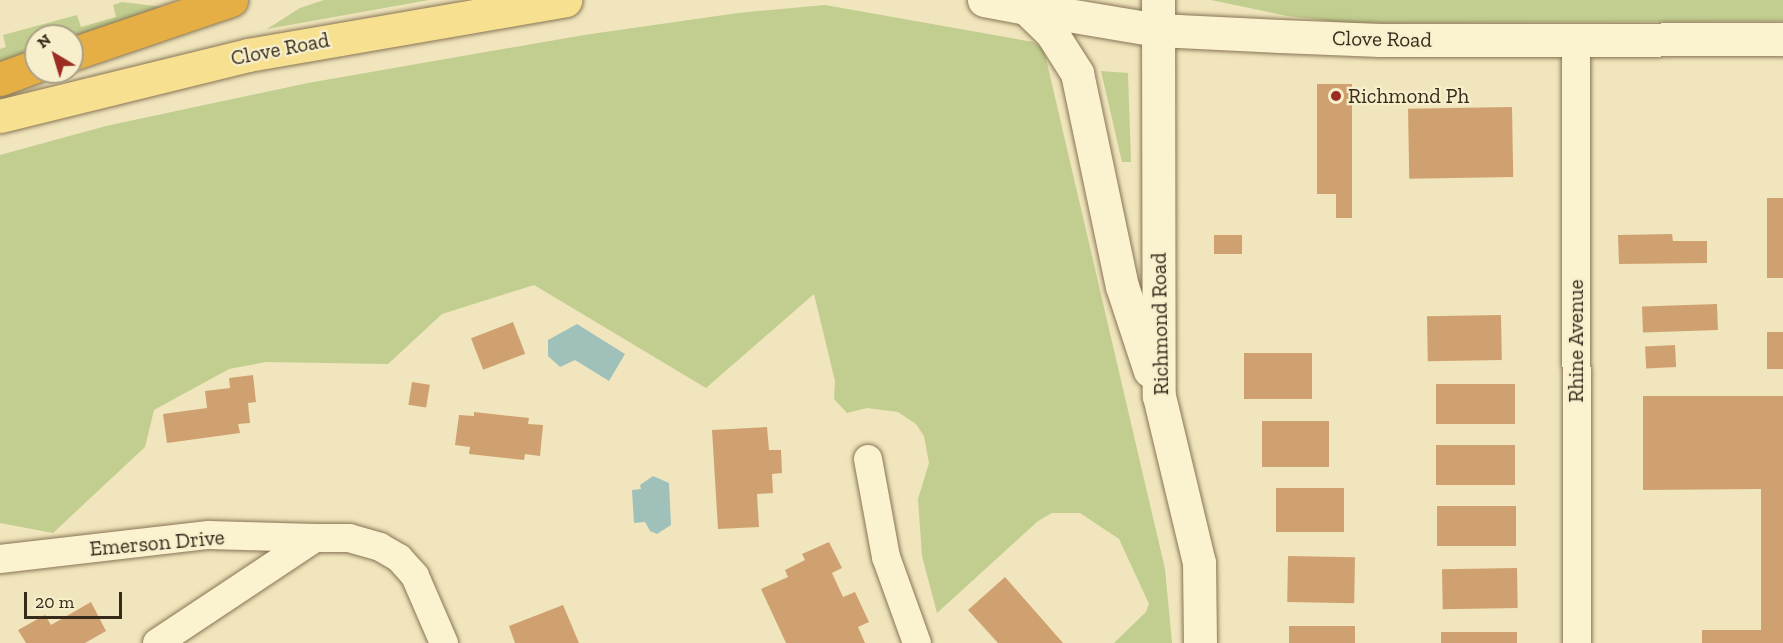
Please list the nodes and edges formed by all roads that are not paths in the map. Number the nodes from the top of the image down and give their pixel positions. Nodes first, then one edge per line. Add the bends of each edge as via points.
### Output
1 (231, 0) edge
2 (564, 0) edge
3 (984, 0) edge
4 (1026, 8) junction
5 (1158, 15) edge
6 (1576, 39) junction
7 (1783, 39) edge
8 (84, 50) edge
9 (24, 70) edge
10 (0, 78) edge
11 (0, 116) edge
12 (1159, 396) junction
13 (868, 459) dead end
14 (315, 538) junction
15 (0, 559) edge
16 (157, 643) edge
17 (444, 643) edge
18 (917, 643) edge
19 (1200, 643) edge
20 (1576, 643) edge

1 - 8 highway
2 - 11 main road, Clove Road via 248,55
3 - 4 main road, Clove Road
4 - 5 main road, Clove Road
4 - 12 main road via 1061,45 1082,87 1122,286
5 - 6 main road, Clove Road via 1380,40
5 - 12 main road, Richmond Road
6 - 7 main road, Clove Road
6 - 20 street, Rhine Avenue
9 - 10 highway
12 - 19 main road, Richmond Road via 1199,562
13 - 18 street via 886,557
14 - 15 street, Emerson Drive via 209,535
14 - 16 street
14 - 17 street, Emerson Drive via 349,538 380,547 399,558 415,576

